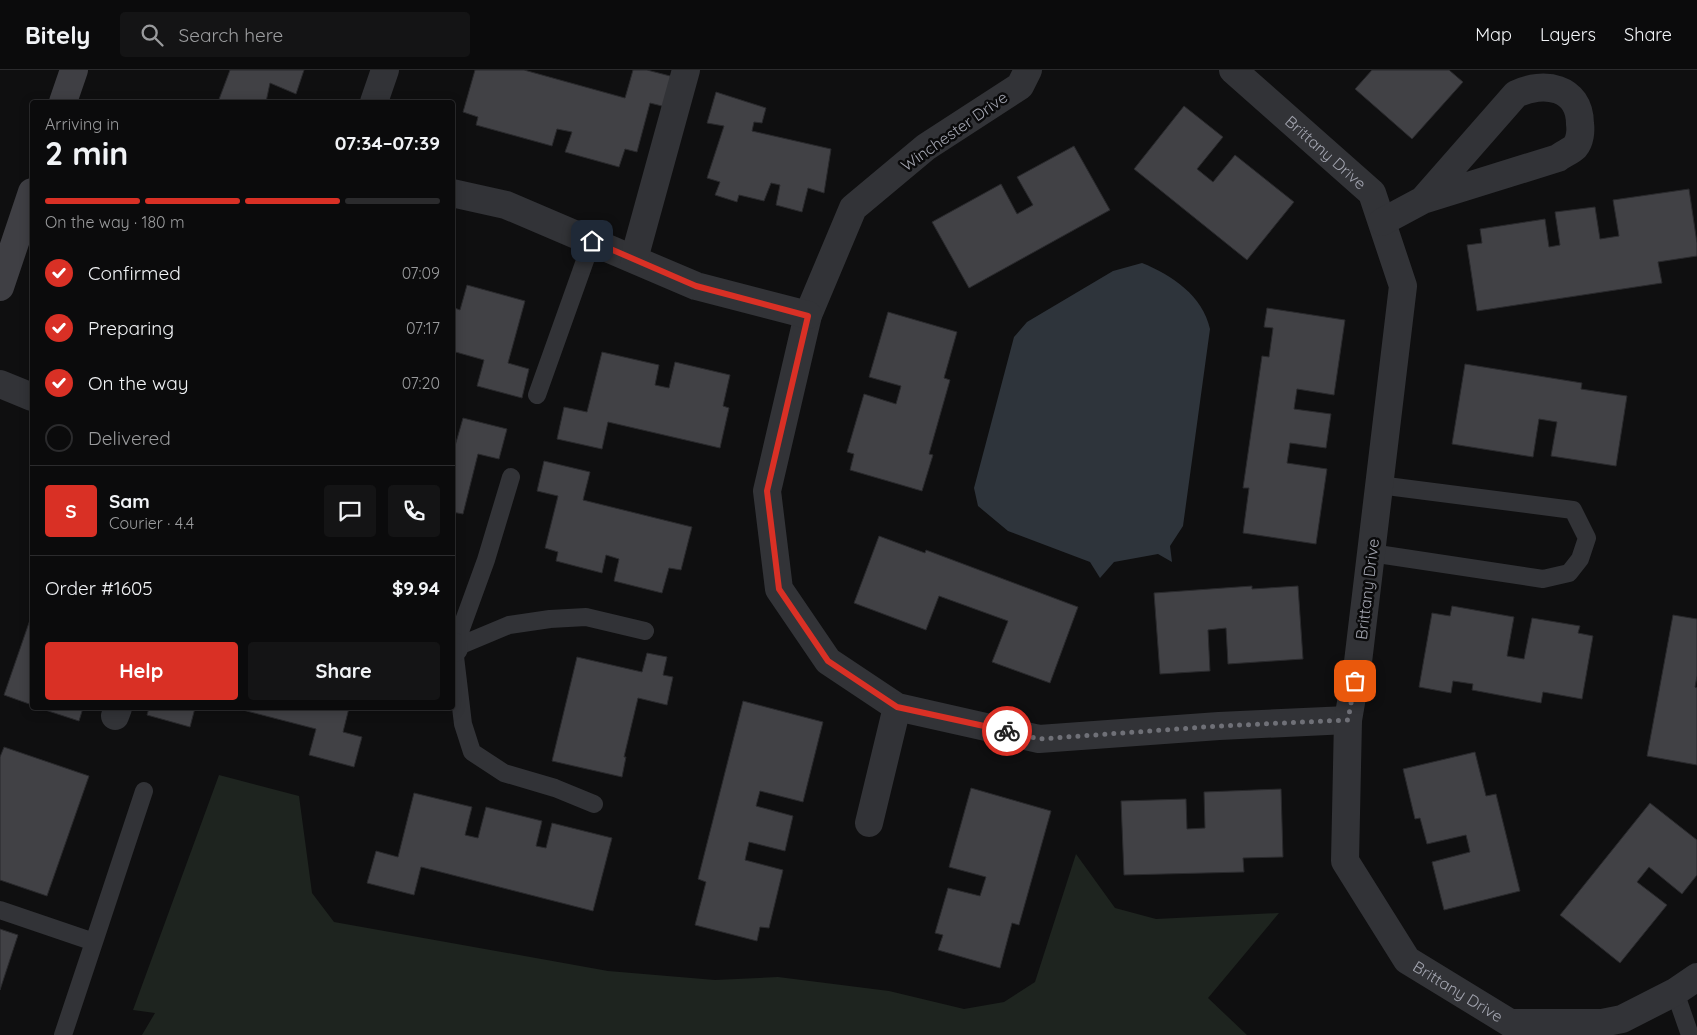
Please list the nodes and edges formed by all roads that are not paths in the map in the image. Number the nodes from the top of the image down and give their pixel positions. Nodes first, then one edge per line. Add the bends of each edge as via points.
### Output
1 (74, 70) edge
2 (385, 70) edge
3 (686, 70) edge
4 (1028, 70) edge
5 (1233, 70) edge
6 (64, 100) edge
7 (375, 100) edge
8 (455, 194) edge
9 (30, 198) edge
10 (1423, 200) junction
11 (1382, 222) junction
12 (592, 241) junction
13 (634, 259) junction
14 (0, 287) edge
15 (808, 316) junction
16 (0, 384) edge
17 (537, 394) dead end
18 (30, 396) edge
19 (511, 477) dead end
20 (1379, 485) junction
21 (1371, 553) junction
22 (645, 631) dead end
23 (455, 643) edge
24 (455, 647) edge
25 (455, 663) edge
26 (897, 707) junction
27 (1348, 720) junction
28 (144, 791) dead end
29 (594, 804) dead end
30 (868, 823) dead end
31 (0, 910) edge
32 (94, 942) junction
33 (1697, 977) edge
34 (1675, 992) junction
35 (1604, 1029) edge
36 (62, 1035) edge
37 (1690, 1035) edge

1 - 6 main road
2 - 7 street
3 - 13 street
4 - 15 street, Winchester Drive via 1020,86 926,147 853,208
5 - 11 street, Brittany Drive via 1372,193
8 - 12 street via 506,205
9 - 14 main road
10 - 10 street via 1558,158 1575,146 1580,136 1580,117 1572,99 1556,88 1529,88 1516,94
10 - 11 street
11 - 20 street, Brittany Drive via 1403,286
12 - 13 street
12 - 17 lane
13 - 15 street via 696,286
15 - 26 street, Winchester Drive via 767,491 779,589 828,661
16 - 18 street
19 - 23 lane via 486,560
20 - 21 street, Brittany Drive
20 - 21 lane via 1573,510 1587,538 1580,559 1569,573 1543,578
21 - 27 street, Brittany Drive
22 - 24 lane via 586,617 550,619 509,625
25 - 29 lane via 463,724 472,752 504,773
26 - 27 street, Winchester Drive via 1039,739
26 - 30 street
27 - 35 street, Brittany Drive via 1345,861 1407,960 1510,1022
28 - 32 lane
31 - 32 lane
32 - 36 lane
33 - 34 street, Brittany Drive
34 - 35 street, Brittany Drive
34 - 37 lane

